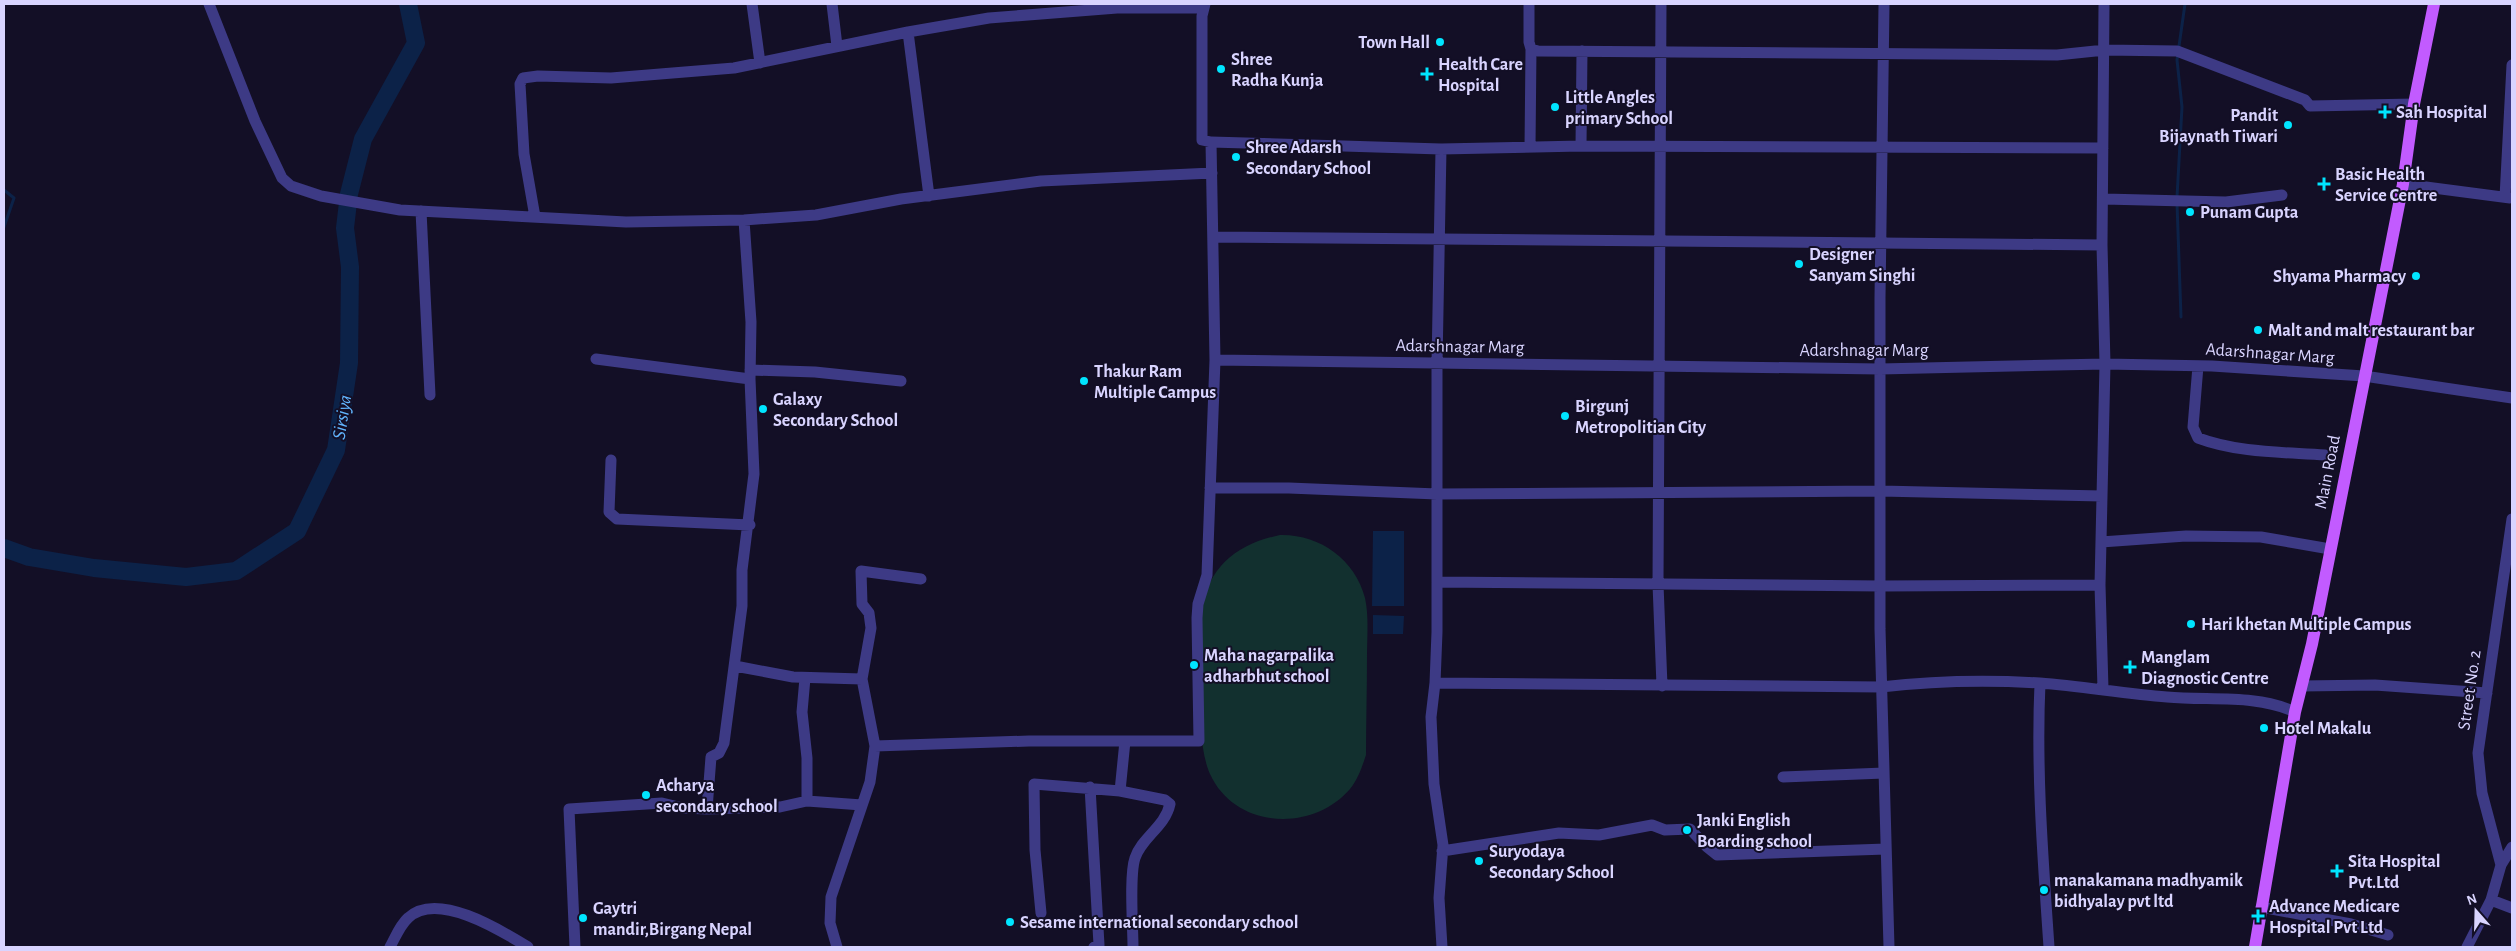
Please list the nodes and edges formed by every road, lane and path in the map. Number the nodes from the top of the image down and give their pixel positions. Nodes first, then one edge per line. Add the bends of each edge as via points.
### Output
1 (210, 4) edge
2 (752, 4) edge
3 (832, 4) edge
4 (1529, 4) edge
5 (1661, 4) edge
6 (1884, 4) edge
7 (2104, 4) edge
8 (2434, 4) edge
9 (1204, 6) edge
10 (908, 32) junction
11 (837, 46) junction
12 (1531, 49) junction
13 (2105, 50) junction
14 (1582, 51) junction
15 (1661, 52) junction
16 (1883, 55) junction
17 (760, 63) junction
18 (2512, 65) edge
19 (2414, 104) junction
20 (1211, 142) junction
21 (1581, 146) junction
22 (1530, 147) junction
23 (1661, 147) junction
24 (1441, 148) junction
25 (1882, 148) junction
26 (2103, 148) junction
27 (1212, 173) junction
28 (2403, 184) junction
29 (2282, 195) dead end
30 (929, 196) junction
31 (2509, 198) edge
32 (2104, 199) junction
33 (421, 211) junction
34 (535, 216) junction
35 (744, 220) junction
36 (1214, 237) junction
37 (1438, 240) junction
38 (1660, 241) junction
39 (1881, 244) junction
40 (2102, 245) junction
41 (596, 359) dead end
42 (1215, 360) junction
43 (1437, 364) junction
44 (2105, 364) junction
45 (1660, 366) junction
46 (2198, 366) junction
47 (1880, 369) junction
48 (750, 374) junction
49 (2364, 376) junction
50 (901, 381) dead end
51 (430, 394) dead end
52 (2512, 398) edge
53 (2325, 455) dead end
54 (611, 460) dead end
55 (1210, 488) junction
56 (1880, 491) junction
57 (1658, 492) junction
58 (1437, 494) junction
59 (2102, 496) junction
60 (2512, 519) edge
61 (750, 525) junction
62 (2101, 542) junction
63 (2330, 549) junction
64 (920, 579) dead end
65 (1437, 582) junction
66 (1658, 584) junction
67 (2100, 584) junction
68 (1881, 586) junction
69 (735, 666) junction
70 (805, 678) junction
71 (862, 679) junction
72 (1435, 683) junction
73 (2040, 683) junction
74 (1662, 686) junction
75 (2302, 686) junction
76 (1881, 687) junction
77 (2103, 689) junction
78 (2487, 693) junction
79 (2295, 712) junction
80 (1125, 741) junction
81 (875, 746) junction
82 (1884, 774) junction
83 (1784, 777) dead end
84 (1090, 787) junction
85 (1120, 791) junction
86 (807, 801) junction
87 (862, 805) junction
88 (706, 809) junction
89 (1886, 849) junction
90 (1442, 851) junction
91 (2511, 852) edge
92 (2501, 865) junction
93 (2491, 900) junction
94 (2261, 908) junction
95 (2512, 908) edge
96 (1041, 913) dead end
97 (2388, 935) dead end
98 (390, 947) edge
99 (528, 947) edge
100 (575, 947) edge
101 (837, 947) edge
102 (1094, 947) edge
103 (1133, 947) edge
104 (1442, 947) edge
105 (1889, 947) edge
106 (2049, 947) edge
107 (2255, 947) edge
108 (2467, 947) edge

1 - 33 street via 255,121 282,178 291,186 322,196
2 - 17 street
3 - 11 street
4 - 12 street
5 - 15 street
6 - 16 street
7 - 13 street
8 - 19 main road, Main Road
9 - 10 street via 1117,8 989,18
9 - 20 street via 1202,140
10 - 11 street
10 - 30 street
11 - 17 street
12 - 14 street
12 - 22 street
13 - 16 street via 2057,55
13 - 19 street via 2181,52 2305,100 2310,106
13 - 26 street
14 - 15 street
14 - 21 street
15 - 16 street
15 - 23 street
16 - 25 street
17 - 34 street via 701,72 611,78 523,78 520,84 524,154
18 - 31 street
19 - 28 main road, Main Road
20 - 24 street
20 - 27 street
21 - 22 street
21 - 23 street
22 - 24 street
23 - 25 street
23 - 38 street
24 - 37 street
25 - 26 street
25 - 39 street
26 - 32 street
27 - 30 street via 1041,181
27 - 36 street
28 - 31 street
28 - 49 main road, Main Road
29 - 32 street via 2226,202
30 - 35 street via 816,215
32 - 40 street
33 - 34 street
33 - 51 street
34 - 35 street via 626,222
35 - 48 street via 751,322
36 - 37 street
36 - 42 street
37 - 38 street
37 - 43 street
38 - 39 street
38 - 45 street
39 - 40 street
39 - 47 street
40 - 44 street
41 - 48 street
42 - 43 street, Adarshnagar Marg
42 - 55 street
43 - 45 street, Adarshnagar Marg
43 - 58 street
44 - 46 street, Adarshnagar Marg
44 - 47 street, Adarshnagar Marg
44 - 59 street
45 - 47 street, Adarshnagar Marg
45 - 57 street
46 - 49 street, Adarshnagar Marg
46 - 53 street via 2193,427 2198,438 2218,446 2244,450
47 - 56 street
48 - 50 street via 816,372
48 - 61 street via 754,474
49 - 52 street, Adarshnagar Marg
49 - 63 main road, Main Road
54 - 61 street via 609,512 617,519
55 - 58 street
55 - 80 street via 1207,575 1197,618 1199,741
56 - 57 street
56 - 59 street
56 - 68 street
57 - 58 street
57 - 66 street
58 - 65 street
59 - 62 street
60 - 78 street, Street No. 2
61 - 69 street via 742,570 742,606
62 - 63 street via 2186,536 2261,537
62 - 67 street
63 - 75 main road, Main Road
64 - 71 street via 861,571 862,604 869,613 871,628
65 - 66 street
65 - 72 street
66 - 68 street
66 - 74 street
67 - 68 street
67 - 77 street
68 - 76 street
69 - 70 street
69 - 88 street via 724,743 719,753 711,757
70 - 71 street
70 - 86 street via 802,712
71 - 81 street
72 - 74 street
72 - 90 street via 1431,717
73 - 76 street via 1922,682
73 - 77 street
73 - 106 street via 2040,802
74 - 76 street
75 - 78 street via 2375,685
75 - 79 main road, Main Road
76 - 82 street
77 - 79 street via 2168,698 2241,700
78 - 92 street, Street No. 2 via 2478,753 2479,774
79 - 94 main road, Main Road
80 - 81 street
80 - 85 street
81 - 87 street via 870,782
82 - 83 street
82 - 89 street
84 - 85 street
84 - 96 street via 1034,784 1035,850
84 - 102 street via 1099,945
85 - 103 street via 1165,800 1170,804 1162,824 1141,846 1134,860
86 - 87 street
86 - 88 street via 780,806
87 - 101 street via 831,897 830,923
88 - 100 street via 662,803 569,808
89 - 90 street via 1717,855 1690,829 1665,830 1652,825 1599,835 1559,833
89 - 105 street
90 - 104 street via 1439,898
91 - 92 street
92 - 93 street
93 - 95 street
93 - 108 street
94 - 97 street via 2351,924
94 - 107 main road, Main Road
98 - 99 street via 408,917 423,910 466,914

